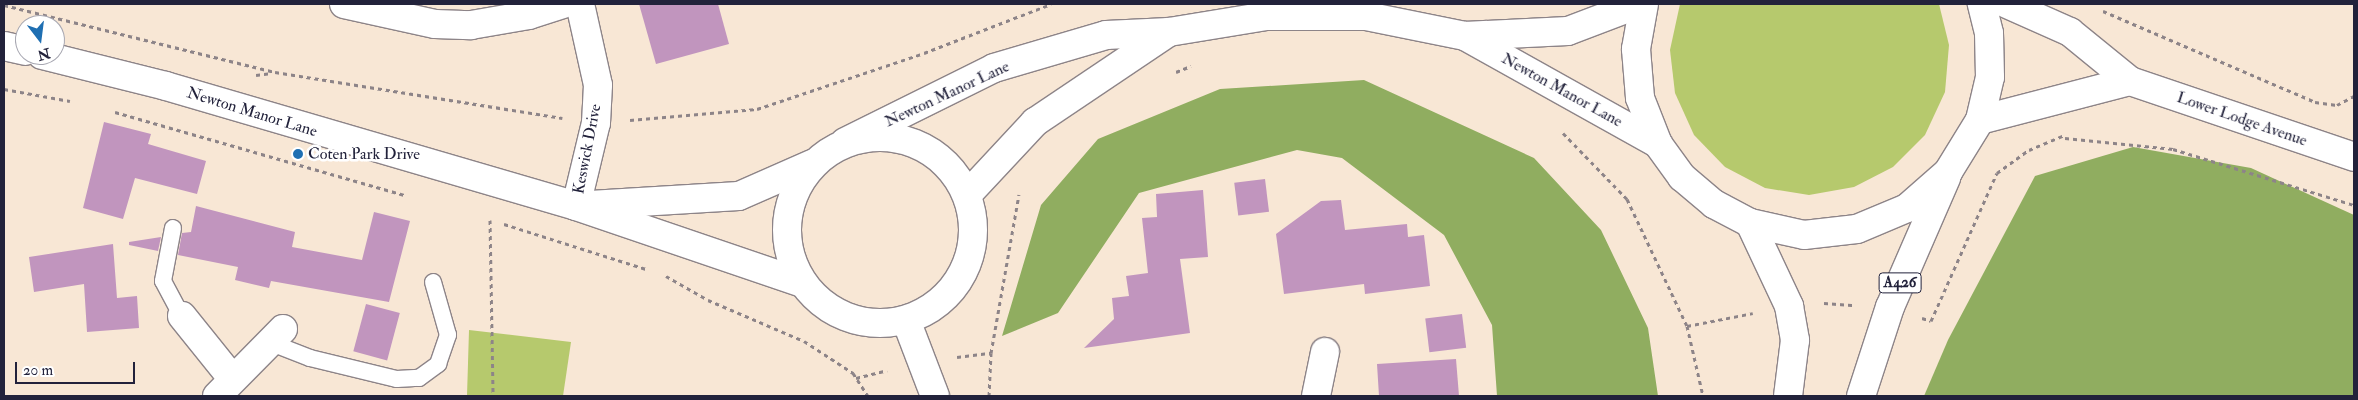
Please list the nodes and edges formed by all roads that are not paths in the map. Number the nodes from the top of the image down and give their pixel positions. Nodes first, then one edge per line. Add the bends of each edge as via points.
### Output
1 (344, 4) edge
2 (563, 4) edge
3 (580, 4) edge
4 (1639, 4) edge
5 (1644, 4) edge
6 (1982, 4) edge
7 (2008, 4) edge
8 (1170, 32) junction
9 (1465, 36) junction
10 (65, 61) edge
11 (2130, 81) junction
12 (1980, 120) junction
13 (845, 142) junction
14 (1658, 144) junction
15 (2354, 158) edge
16 (812, 164) junction
17 (1948, 172) junction
18 (967, 194) junction
19 (576, 206) junction
20 (1750, 223) junction
21 (173, 228) dead end
22 (433, 282) dead end
23 (802, 284) junction
24 (182, 316) joint
25 (906, 320) junction
26 (276, 335) joint
27 (1325, 352) dead end
28 (224, 387) edge
29 (935, 396) edge
30 (1316, 396) edge
31 (1788, 396) edge
32 (1861, 396) edge

1 - 2 main road via 435,24 471,24 529,15
3 - 19 main road, Keswick Drive via 598,85 596,123
4 - 9 main road, Newton Manor Lane via 1568,31
5 - 14 main road via 1636,49 1639,88
6 - 12 main road via 1989,33 1990,77
7 - 11 main road, Lower Lodge Avenue via 2070,32
8 - 9 main road, Newton Manor Lane via 1267,16 1366,16
8 - 13 main road, Newton Manor Lane via 1106,35 994,68
8 - 18 main road, Newton Manor Lane via 1035,122
9 - 14 main road, Newton Manor Lane
10 - 19 main road, Newton Manor Lane via 166,86
11 - 12 main road
11 - 15 main road, Lower Lodge Avenue
12 - 17 main road
13 - 16 main road, Newton Manor Lane
13 - 18 main road via 881,136 917,143 947,164
14 - 20 main road via 1682,177 1714,204
16 - 19 main road, Newton Manor Lane via 739,196
16 - 23 main road via 790,201 788,218 786,244
17 - 20 main road via 1907,208 1857,229 1804,235
17 - 32 main road, A426 via 1890,307
18 - 25 main road via 973,220 973,246 965,271 950,293
19 - 23 main road, Newton Manor Lane
20 - 31 main road via 1789,306 1795,340
21 - 24 lane via 163,280
22 - 26 lane via 448,335 438,364 420,378 397,379 310,358
23 - 25 main road via 818,301 845,316 883,324
24 - 28 main road
25 - 29 main road
26 - 28 main road
27 - 30 main road

